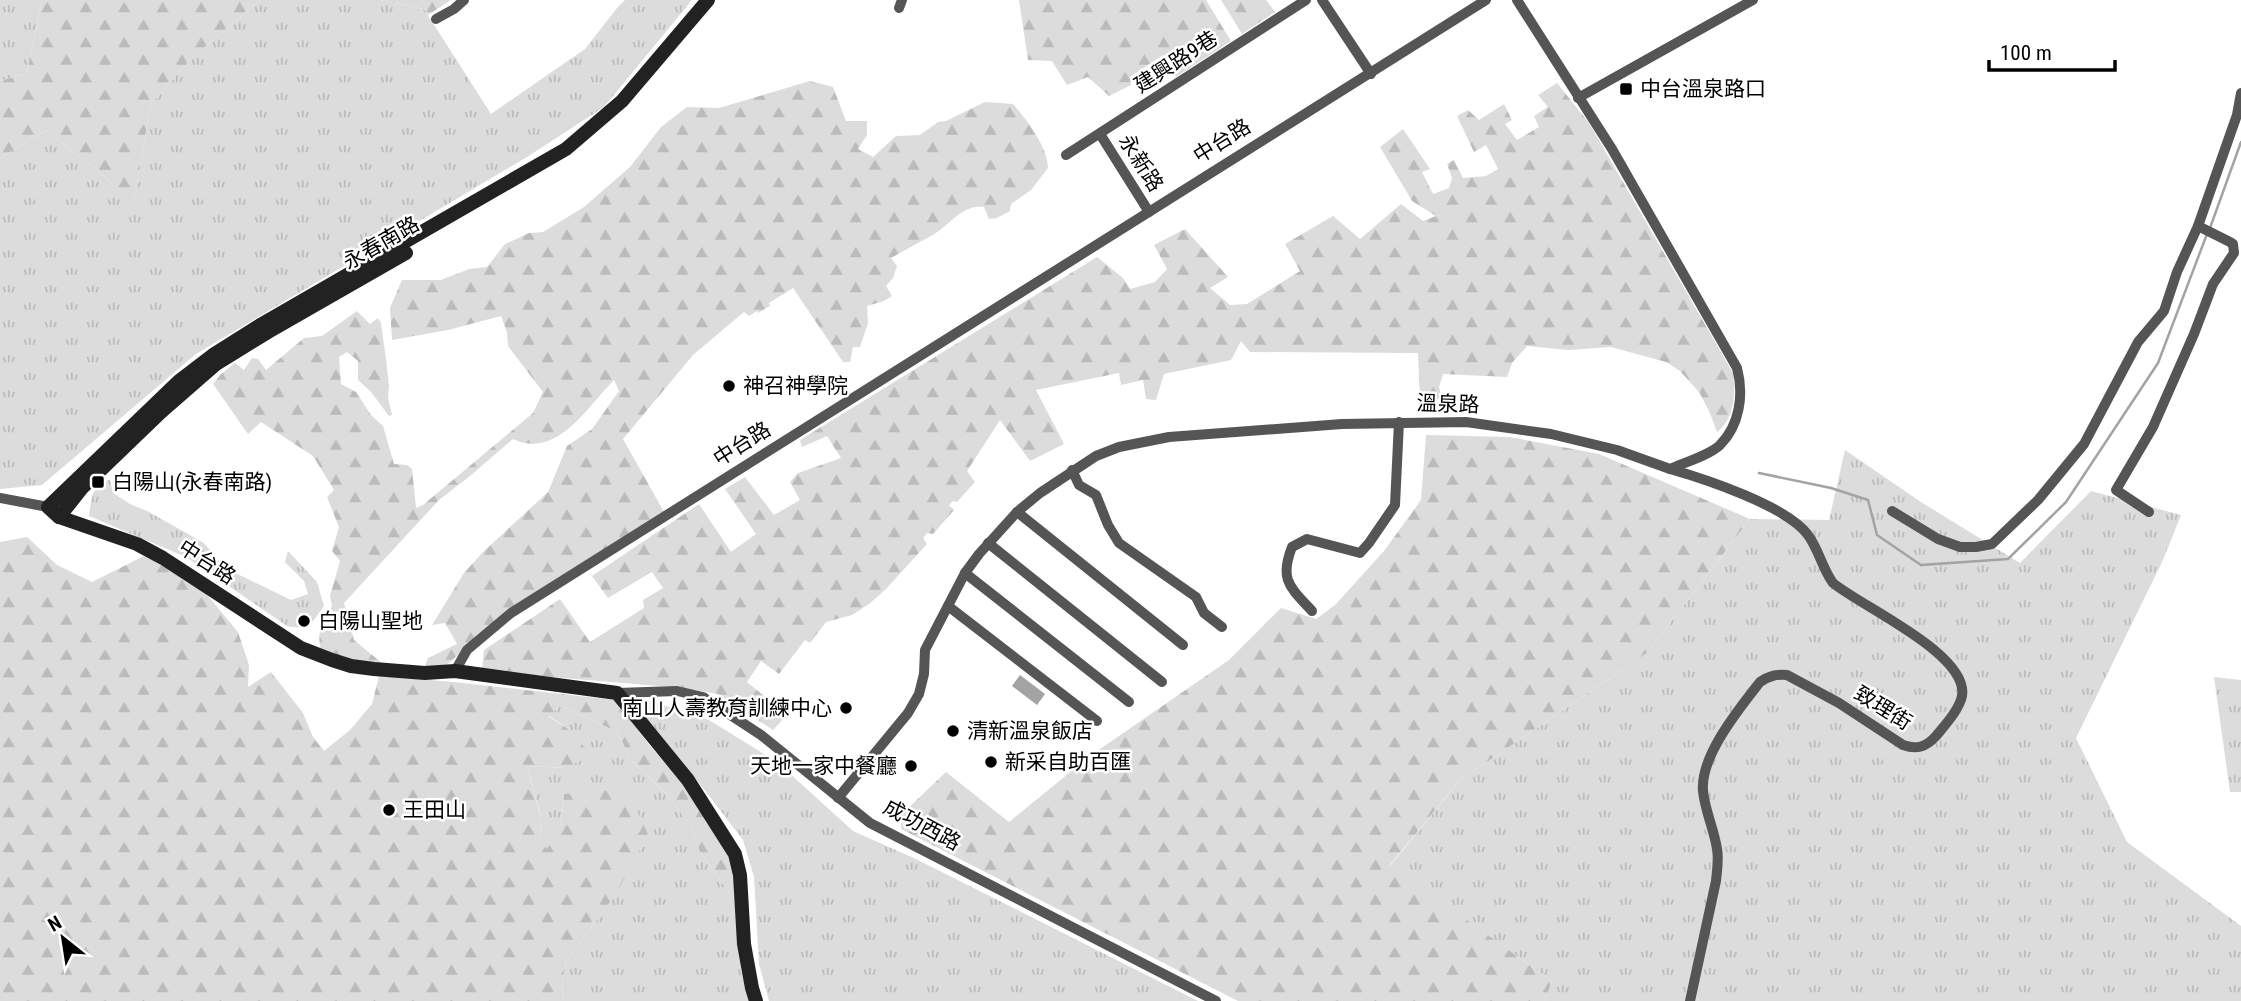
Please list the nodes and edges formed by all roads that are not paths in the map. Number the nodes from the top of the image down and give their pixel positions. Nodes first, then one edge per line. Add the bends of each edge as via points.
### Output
1 (464, 0) edge
2 (708, 0) edge
3 (719, 0) edge
4 (1306, 0) edge
5 (1322, 0) edge
6 (1486, 0) edge
7 (1517, 0) edge
8 (1754, 0) edge
9 (436, 19) dead end
10 (1371, 74) junction
11 (2241, 93) edge
12 (1578, 98) junction
13 (625, 104) junction
14 (1100, 134) junction
15 (1066, 155) dead end
16 (1149, 212) junction
17 (2199, 226) junction
18 (1399, 422) junction
19 (1670, 469) junction
20 (1072, 470) junction
21 (0, 498) edge
22 (1892, 511) dead end
23 (53, 512) junction
24 (1017, 512) junction
25 (2149, 512) dead end
26 (988, 543) junction
27 (965, 573) junction
28 (948, 606) junction
29 (1312, 611) dead end
30 (1222, 627) dead end
31 (1183, 645) dead end
32 (455, 671) junction
33 (1162, 682) dead end
34 (618, 693) junction
35 (1129, 702) dead end
36 (1097, 721) dead end
37 (838, 798) junction
38 (756, 1001) edge
39 (1216, 1001) edge
40 (1690, 1001) edge

1 - 9 street
2 - 13 street, 永春南路
3 - 13 street, 永春南路
4 - 14 street, 建興路9巷
5 - 10 street
6 - 10 street, 中台路
7 - 12 street
8 - 12 street
10 - 16 street, 中台路
11 - 17 street
12 - 19 street via 1612,149 1739,376 1739,409 1719,447
13 - 23 street, 永春南路 via 568,153 265,328 216,364
14 - 15 street, 建興路9巷
14 - 16 street, 永新路
16 - 32 street, 中台路 via 510,613 467,650
17 - 22 street via 2164,311 2138,342 2084,444 2015,524 1992,544 1960,547
17 - 25 street via 2230,242 2234,253 2213,284 2153,427 2116,490
18 - 19 street, 溫泉路 via 1465,422 1551,434
18 - 20 street, 溫泉路 via 1169,437 1119,447
18 - 29 street via 1395,505 1369,544 1360,553 1307,539 1292,547 1285,576
19 - 40 street, 致理街 via 1721,485 1799,524 1833,583 1931,647 1956,670 1962,694 1931,742 1912,748 1787,675 1760,682 1714,748 1704,775 1718,863
20 - 24 street, 溫泉路
20 - 30 street via 1079,485 1096,495 1119,543 1196,597 1205,613
21 - 23 street, 中台路
23 - 32 street, 中台路 via 138,544 301,648 351,666
24 - 26 street, 溫泉路
24 - 31 street
26 - 27 street, 溫泉路
26 - 33 street
27 - 28 street, 溫泉路
27 - 35 street
28 - 36 street
28 - 37 street, 溫泉路 via 925,650 919,694
32 - 34 street, 成功西路
34 - 37 street, 成功西路 via 677,691 704,697 761,734
34 - 38 street via 688,780 735,854 744,944
37 - 39 street, 成功西路 via 870,823

